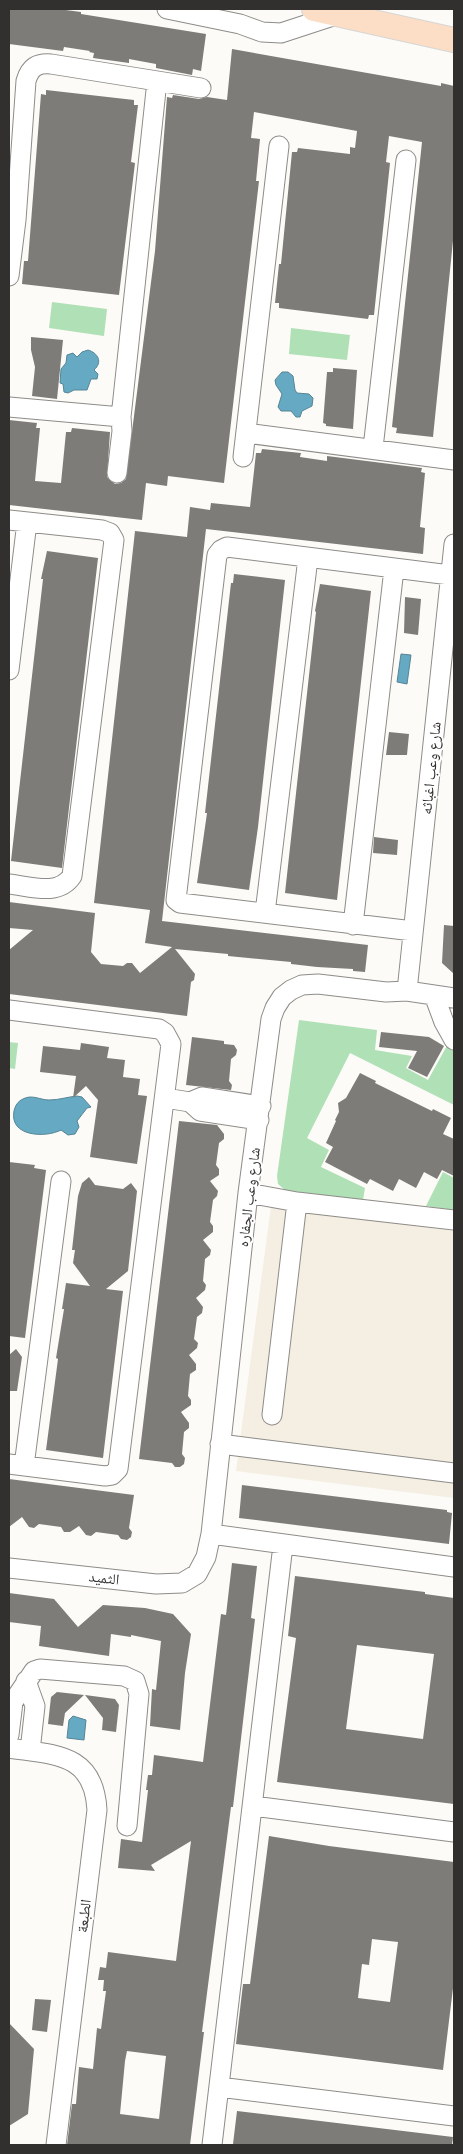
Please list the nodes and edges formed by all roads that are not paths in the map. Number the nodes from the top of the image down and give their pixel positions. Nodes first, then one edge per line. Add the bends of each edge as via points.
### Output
1 (167, 9) edge
2 (314, 9) edge
3 (339, 14) junction
4 (454, 40) edge
5 (157, 81) junction
6 (201, 88) dead end
7 (279, 146) dead end
8 (406, 160) dead end
9 (9, 276) edge
10 (9, 407) edge
11 (121, 417) junction
12 (246, 433) junction
13 (373, 448) junction
14 (243, 457) dead end
15 (454, 460) edge
16 (117, 473) dead end
17 (18, 521) edge
18 (454, 544) edge
19 (308, 558) junction
20 (394, 568) junction
21 (450, 576) junction
22 (450, 622) edge
23 (9, 670) edge
24 (9, 884) edge
25 (266, 914) junction
26 (353, 925) junction
27 (414, 931) junction
28 (407, 991) junction
29 (434, 995) junction
30 (454, 998) edge
31 (9, 1010) edge
32 (454, 1040) edge
33 (165, 1098) junction
34 (260, 1113) junction
35 (61, 1182) dead end
36 (248, 1193) junction
37 (297, 1202) junction
38 (454, 1220) edge
39 (272, 1415) dead end
40 (220, 1444) junction
41 (16, 1465) edge
42 (454, 1473) edge
43 (211, 1534) junction
44 (283, 1545) junction
45 (454, 1567) edge
46 (9, 1568) edge
47 (197, 1574) joint
48 (26, 1682) junction
49 (9, 1735) edge
50 (9, 1748) edge
51 (30, 1751) junction
52 (253, 1806) junction
53 (127, 1826) dead end
54 (454, 1832) edge
55 (219, 2087) junction
56 (454, 2116) edge
57 (56, 2145) edge
58 (212, 2145) edge

1 - 3 street via 240,24 262,32 281,33
2 - 3 main road
3 - 4 main road
5 - 6 street
5 - 9 street via 42,63 29,72
5 - 11 street
7 - 12 street
8 - 13 street
10 - 11 street
11 - 16 street
12 - 13 street
12 - 14 street
13 - 15 street
17 - 23 street
17 - 24 street via 106,531 114,544 72,876 67,884 58,888
18 - 21 street, شارع وعب اغباثه
19 - 20 street
19 - 25 street
19 - 25 street via 227,547 217,555 176,900
20 - 21 street
20 - 26 street
21 - 22 street, شارع وعب اغباثه
22 - 27 street, شارع وعب اغباثه
25 - 26 street
26 - 27 street
27 - 28 street, شارع وعب اغباثه
28 - 29 street, شارع وعب الجفاره
28 - 34 street, شارع وعب الجفاره via 373,991 318,984 302,984 291,990 275,1008 271,1019
29 - 30 street, شارع وعب الجفاره
29 - 32 street
31 - 33 street via 159,1028 171,1044
33 - 34 street via 190,1102 202,1098
33 - 41 street via 118,1469 105,1476
34 - 36 street, شارع وعب الجفاره
35 - 41 street
36 - 37 street
36 - 40 street, شارع وعب الجفاره
37 - 38 street
37 - 39 street
40 - 42 street
40 - 43 street, شارع وعب الجفاره
43 - 44 street
43 - 47 street, شارع وعب الجفاره via 206,1557
44 - 45 street
44 - 52 street
46 - 47 street, الثميد via 156,1584 182,1583
48 - 49 street via 13,1702
48 - 51 street via 36,1706
48 - 53 street via 34,1671 40,1669 124,1676 135,1682 139,1694
50 - 51 street, الطبعة
51 - 57 street, الطبعة via 63,1757 78,1764 90,1777 96,1792 97,1810
52 - 54 street
52 - 55 street
55 - 56 street
55 - 58 street

